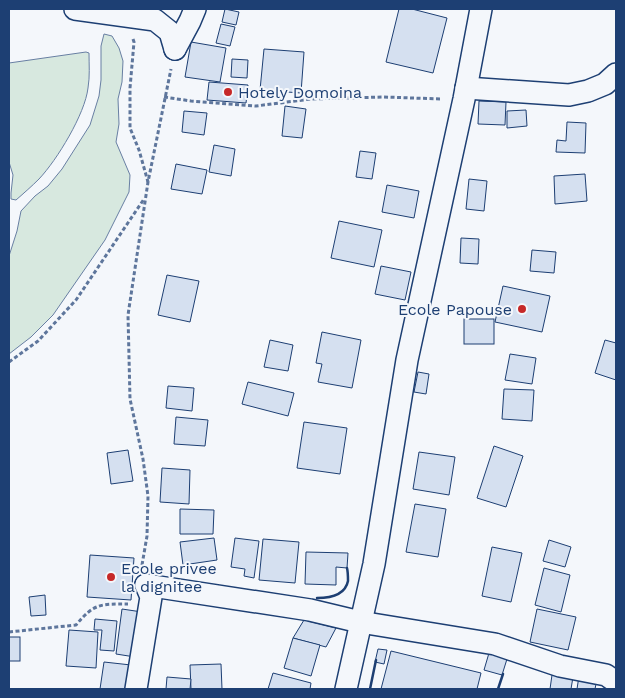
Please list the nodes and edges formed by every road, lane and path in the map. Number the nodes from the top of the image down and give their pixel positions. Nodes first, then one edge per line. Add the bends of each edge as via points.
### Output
1 (75, 9) edge
2 (195, 9) edge
3 (481, 9) edge
4 (119, 15) junction
5 (175, 49) junction
6 (616, 74) edge
7 (465, 93) junction
8 (164, 97) junction
9 (148, 182) junction
10 (145, 197) junction
11 (9, 362) edge
12 (146, 584) junction
13 (150, 606) junction
14 (360, 622) junction
15 (9, 632) edge
16 (616, 682) edge
17 (136, 689) edge
18 (346, 689) edge

1 - 4 street
2 - 5 street
3 - 7 street
4 - 5 street via 155,20 170,32
4 - 9 path via 129,25 134,42 130,128
5 - 8 path
6 - 7 street via 588,92 570,95
7 - 8 path via 311,99 256,106
7 - 14 street via 407,360 374,564
8 - 9 path
9 - 10 path
10 - 11 path via 76,300 38,341
10 - 12 path via 128,316 130,400 148,496 147,536 142,564
12 - 13 street via 151,597
12 - 14 street via 310,610
13 - 15 path via 97,606 76,625
13 - 17 street
14 - 16 street via 495,644 560,666 606,675
14 - 18 street

